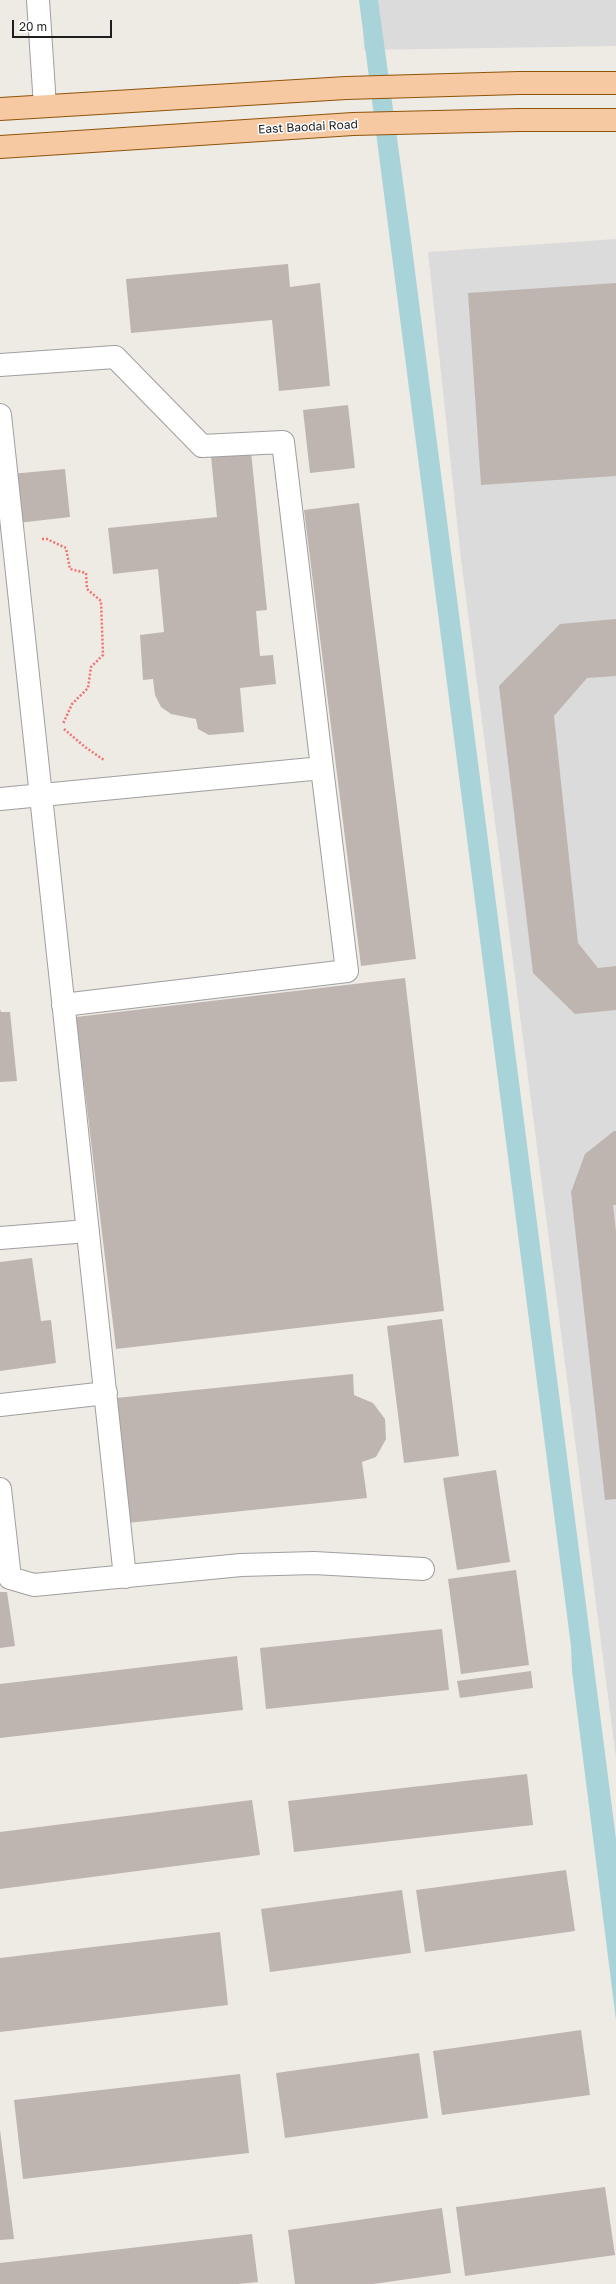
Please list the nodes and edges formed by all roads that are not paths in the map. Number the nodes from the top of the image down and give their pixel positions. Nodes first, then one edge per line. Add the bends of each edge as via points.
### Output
1 (38, 0) edge
2 (616, 83) edge
3 (45, 106) junction
4 (0, 109) edge
5 (616, 120) edge
6 (0, 147) edge
7 (0, 365) edge
8 (0, 416) edge
9 (322, 768) junction
10 (41, 796) junction
11 (0, 799) edge
12 (63, 1005) junction
13 (88, 1231) junction
14 (0, 1238) edge
15 (106, 1393) junction
16 (0, 1405) edge
17 (0, 1489) edge
18 (423, 1570) dead end
19 (125, 1577) junction

1 - 3 lane
2 - 3 main road via 393,86
3 - 4 main road
5 - 6 main road, East Baodai Road via 353,124
7 - 9 lane via 115,357 202,446 283,442
8 - 10 lane
9 - 10 lane
9 - 12 lane via 347,971
10 - 11 lane
10 - 12 lane
12 - 13 lane
13 - 14 lane
13 - 15 lane
15 - 16 lane
15 - 19 lane
17 - 19 lane via 10,1578 34,1586
18 - 19 lane via 314,1563 241,1564

